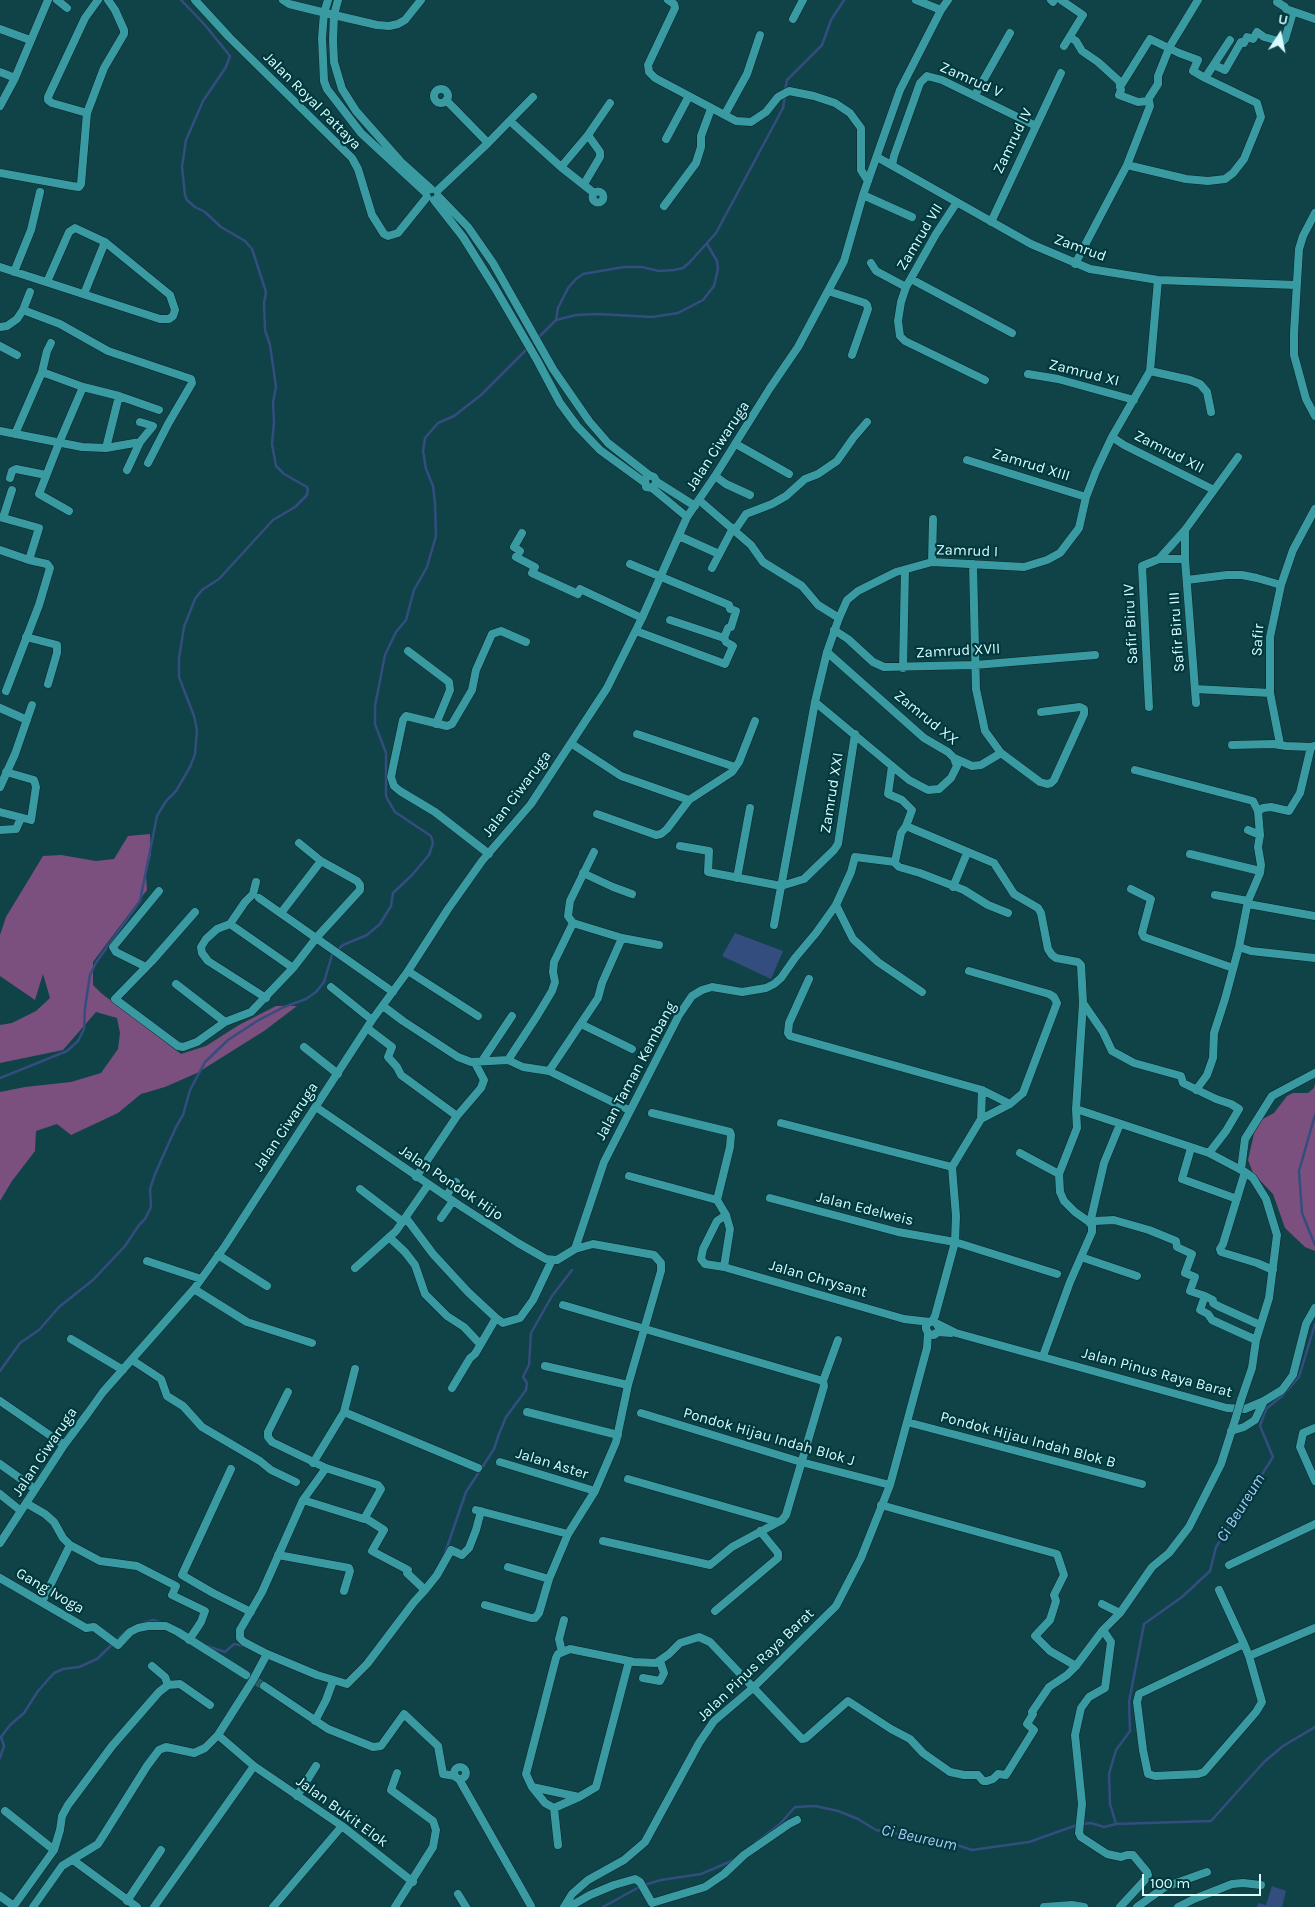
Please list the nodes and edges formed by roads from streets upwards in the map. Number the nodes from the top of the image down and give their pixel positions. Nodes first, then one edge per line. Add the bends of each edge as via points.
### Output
1 (48, 0) edge
2 (57, 0) edge
3 (98, 0) edge
4 (108, 0) edge
5 (195, 0) edge
6 (283, 0) edge
7 (328, 0) edge
8 (338, 0) edge
9 (421, 0) edge
10 (668, 0) edge
11 (803, 0) edge
12 (916, 0) edge
13 (948, 0) edge
14 (1062, 0) edge
15 (1198, 0) edge
16 (1278, 0) edge
17 (67, 8) dead end
18 (941, 10) junction
19 (324, 12) junction
20 (1293, 12) junction
21 (334, 15) junction
22 (793, 19) dead end
23 (1315, 20) edge
24 (0, 29) edge
25 (1010, 33) dead end
26 (760, 35) dead end
27 (1070, 37) junction
28 (30, 40) junction
29 (1230, 40) dead end
30 (1064, 46) dead end
31 (1169, 49) junction
32 (1214, 64) junction
33 (0, 72) edge
34 (1061, 73) dead end
35 (15, 78) junction
36 (1205, 78) junction
37 (1120, 87) junction
38 (975, 95) junction
39 (689, 96) junction
40 (533, 97) dead end
41 (1149, 98) dead end
42 (446, 100) dead end
43 (1, 101) edge
44 (610, 103) dead end
45 (711, 109) junction
46 (87, 113) junction
47 (725, 114) junction
48 (510, 121) junction
49 (1036, 126) junction
50 (588, 135) junction
51 (666, 138) dead end
52 (382, 140) junction
53 (488, 143) junction
54 (373, 145) junction
55 (877, 157) junction
56 (892, 165) junction
57 (1126, 165) junction
58 (561, 167) junction
59 (0, 173) edge
60 (868, 181) junction
61 (584, 184) junction
62 (40, 192) dead end
63 (594, 193) dead end
64 (432, 194) junction
65 (863, 195) junction
66 (957, 202) junction
67 (664, 206) dead end
68 (1315, 213) edge
69 (912, 217) dead end
70 (991, 222) junction
71 (105, 242) junction
72 (870, 263) dead end
73 (1075, 264) junction
74 (0, 267) edge
75 (14, 272) junction
76 (911, 279) junction
77 (1158, 280) junction
78 (47, 282) junction
79 (1296, 285) junction
80 (906, 287) junction
81 (828, 291) junction
82 (30, 292) dead end
83 (84, 294) junction
84 (23, 310) junction
85 (0, 327) edge
86 (1012, 333) dead end
87 (51, 343) dead end
88 (0, 346) edge
89 (17, 355) dead end
90 (852, 355) dead end
91 (1150, 371) junction
92 (42, 372) junction
93 (1028, 374) dead end
94 (985, 380) dead end
95 (83, 387) junction
96 (119, 396) junction
97 (1134, 400) junction
98 (159, 410) dead end
99 (1211, 412) dead end
100 (1315, 416) edge
101 (140, 422) dead end
102 (867, 422) dead end
103 (0, 432) edge
104 (15, 434) junction
105 (1112, 437) junction
106 (140, 442) junction
107 (59, 443) junction
108 (736, 444) junction
109 (106, 448) junction
110 (1238, 457) dead end
111 (967, 460) dead end
112 (148, 463) dead end
113 (127, 470) dead end
114 (789, 474) dead end
115 (46, 475) junction
116 (715, 476) junction
117 (10, 478) dead end
118 (646, 479) junction
119 (654, 485) junction
120 (12, 490) dead end
121 (1214, 490) junction
122 (750, 495) dead end
123 (1086, 497) junction
124 (697, 503) junction
125 (1315, 509) edge
126 (68, 511) dead end
127 (2, 517) edge
128 (687, 517) junction
129 (933, 519) dead end
130 (734, 529) junction
131 (1185, 530) junction
132 (522, 533) dead end
133 (679, 536) junction
134 (0, 550) edge
135 (719, 554) junction
136 (1159, 559) junction
137 (1185, 559) junction
138 (29, 560) junction
139 (932, 562) junction
140 (630, 564) dead end
141 (973, 564) junction
142 (712, 568) dead end
143 (904, 570) junction
144 (660, 578) junction
145 (1187, 580) junction
146 (1281, 585) junction
147 (642, 618) junction
148 (839, 618) junction
149 (670, 620) dead end
150 (834, 630) junction
151 (636, 631) junction
152 (26, 637) junction
153 (724, 638) junction
154 (526, 642) dead end
155 (408, 651) dead end
156 (827, 652) junction
157 (1095, 655) dead end
158 (975, 665) junction
159 (903, 668) junction
160 (48, 684) dead end
161 (1195, 689) junction
162 (6, 691) dead end
163 (1270, 693) junction
164 (815, 702) junction
165 (1196, 703) dead end
166 (32, 705) dead end
167 (0, 708) edge
168 (1149, 708) dead end
169 (1041, 712) dead end
170 (27, 720) junction
171 (754, 720) dead end
172 (436, 724) junction
173 (637, 734) dead end
174 (855, 734) junction
175 (572, 744) junction
176 (1280, 744) junction
177 (1232, 745) dead end
178 (1313, 747) edge
179 (1001, 753) junction
180 (954, 758) junction
181 (892, 766) junction
182 (736, 767) junction
183 (1135, 770) dead end
184 (6, 772) junction
185 (0, 787) edge
186 (689, 800) junction
187 (750, 808) dead end
188 (1258, 811) junction
189 (0, 812) edge
190 (597, 814) dead end
191 (21, 818) junction
192 (906, 826) junction
193 (0, 830) edge
194 (1248, 830) dead end
195 (1260, 835) junction
196 (299, 843) dead end
197 (680, 846) dead end
198 (594, 852) dead end
199 (966, 853) junction
200 (489, 854) junction
201 (1190, 854) dead end
202 (321, 861) junction
203 (894, 862) junction
204 (1260, 871) junction
205 (583, 873) junction
206 (737, 878) junction
207 (256, 882) dead end
208 (781, 886) junction
209 (953, 887) junction
210 (1131, 889) dead end
211 (160, 891) dead end
212 (632, 894) dead end
213 (1215, 895) dead end
214 (260, 898) dead end
215 (1248, 902) junction
216 (836, 905) junction
217 (195, 912) dead end
218 (281, 913) junction
219 (1008, 913) dead end
220 (1315, 916) edge
221 (572, 923) junction
222 (230, 924) junction
223 (774, 925) dead end
224 (317, 937) junction
225 (622, 938) junction
226 (659, 945) dead end
227 (1239, 947) junction
228 (1315, 958) edge
229 (146, 967) junction
230 (293, 968) junction
231 (1232, 968) junction
232 (408, 971) junction
233 (969, 971) dead end
234 (809, 979) dead end
235 (176, 984) dead end
236 (331, 987) dead end
237 (394, 992) junction
238 (922, 992) dead end
239 (266, 998) junction
240 (1082, 1003) junction
241 (383, 1006) junction
242 (478, 1016) dead end
243 (512, 1016) dead end
244 (372, 1020) junction
245 (225, 1022) junction
246 (581, 1024) junction
247 (367, 1028) junction
248 (304, 1047) dead end
249 (632, 1049) dead end
250 (508, 1060) junction
251 (479, 1062) junction
252 (549, 1071) junction
253 (1315, 1073) edge
254 (338, 1074) junction
255 (982, 1090) junction
256 (1196, 1090) junction
257 (1010, 1104) junction
258 (316, 1107) junction
259 (1076, 1109) junction
260 (629, 1110) junction
261 (652, 1113) dead end
262 (458, 1116) junction
263 (981, 1119) junction
264 (781, 1123) dead end
265 (1120, 1124) junction
266 (1191, 1148) junction
267 (1020, 1153) dead end
268 (1209, 1153) junction
269 (952, 1167) junction
270 (1243, 1171) junction
271 (1059, 1174) junction
272 (629, 1176) dead end
273 (416, 1177) junction
274 (456, 1182) dead end
275 (428, 1185) junction
276 (360, 1189) dead end
277 (770, 1198) dead end
278 (1237, 1198) junction
279 (450, 1199) junction
280 (717, 1200) junction
281 (726, 1215) junction
282 (440, 1218) dead end
283 (404, 1220) junction
284 (1091, 1223) junction
285 (389, 1237) junction
286 (955, 1242) junction
287 (575, 1248) junction
288 (218, 1255) junction
289 (1081, 1257) junction
290 (552, 1260) junction
291 (147, 1261) dead end
292 (724, 1267) junction
293 (355, 1268) dead end
294 (1272, 1270) junction
295 (1057, 1274) dead end
296 (1137, 1276) dead end
297 (201, 1279) junction
298 (267, 1286) dead end
299 (194, 1289) junction
300 (1205, 1296) junction
301 (563, 1305) dead end
302 (1315, 1308) edge
303 (496, 1318) junction
304 (1260, 1325) junction
305 (933, 1326) junction
306 (645, 1329) junction
307 (70, 1339) dead end
308 (838, 1340) dead end
309 (1256, 1340) junction
310 (312, 1343) dead end
311 (480, 1344) junction
312 (1044, 1356) junction
313 (132, 1360) junction
314 (545, 1366) dead end
315 (355, 1369) dead end
316 (122, 1370) junction
317 (823, 1381) junction
318 (628, 1385) junction
319 (452, 1388) dead end
320 (288, 1392) dead end
321 (0, 1401) edge
322 (1264, 1401) junction
323 (344, 1412) junction
324 (527, 1412) dead end
325 (641, 1413) dead end
326 (907, 1422) junction
327 (1315, 1428) edge
328 (1231, 1431) junction
329 (618, 1435) junction
330 (64, 1445) junction
331 (500, 1462) dead end
332 (801, 1462) junction
333 (313, 1463) junction
334 (0, 1464) edge
335 (326, 1468) junction
336 (478, 1468) dead end
337 (230, 1469) dead end
338 (628, 1479) dead end
339 (1315, 1481) edge
340 (296, 1482) dead end
341 (1142, 1484) dead end
342 (890, 1485) junction
343 (35, 1489) junction
344 (595, 1491) junction
345 (0, 1494) edge
346 (303, 1500) junction
347 (26, 1503) junction
348 (881, 1506) junction
349 (21, 1511) junction
350 (362, 1519) junction
351 (778, 1522) junction
352 (1315, 1524) edge
353 (3, 1530) edge
354 (760, 1531) junction
355 (568, 1534) junction
356 (603, 1541) dead end
357 (0, 1543) edge
358 (70, 1545) junction
359 (278, 1555) junction
360 (1229, 1565) dead end
361 (508, 1567) dead end
362 (0, 1578) edge
363 (549, 1580) junction
364 (424, 1589) junction
365 (1219, 1590) dead end
366 (344, 1591) dead end
367 (42, 1602) junction
368 (1102, 1604) dead end
369 (485, 1605) dead end
370 (715, 1611) dead end
371 (251, 1612) junction
372 (1120, 1613) junction
373 (564, 1620) dead end
374 (1315, 1628) edge
375 (1103, 1630) junction
376 (190, 1638) junction
377 (1244, 1644) junction
378 (562, 1652) junction
379 (267, 1654) junction
380 (1249, 1656) junction
381 (629, 1661) junction
382 (660, 1661) junction
383 (152, 1666) dead end
384 (1076, 1666) junction
385 (246, 1674) tunnel mouth
386 (643, 1678) dead end
387 (333, 1682) junction
388 (168, 1685) junction
389 (264, 1686) tunnel mouth
390 (754, 1687) junction
391 (210, 1705) dead end
392 (315, 1721) junction
393 (218, 1735) junction
394 (254, 1766) junction
395 (316, 1766) dead end
396 (398, 1772) dead end
397 (532, 1787) junction
398 (297, 1796) junction
399 (580, 1796) junction
400 (554, 1808) junction
401 (5, 1811) dead end
402 (797, 1820) dead end
403 (342, 1826) junction
404 (558, 1845) dead end
405 (54, 1850) junction
406 (160, 1850) dead end
407 (73, 1860) junction
408 (1207, 1872) dead end
409 (412, 1882) junction
410 (1261, 1885) dead end
411 (458, 1894) dead end
412 (0, 1896) edge
413 (127, 1901) junction
414 (566, 1906) edge
415 (14, 1907) edge
416 (33, 1907) edge
417 (137, 1907) edge
418 (154, 1907) edge
419 (273, 1907) edge
420 (395, 1907) edge
421 (466, 1907) edge
422 (531, 1907) edge
423 (556, 1907) edge
424 (1044, 1907) edge
425 (1084, 1907) edge
426 (1120, 1907) edge
427 (1137, 1907) edge
428 (1178, 1907) edge

1 - 28 street
2 - 17 street
3 - 46 street via 85,18 48,97 52,103
4 - 46 street via 124,34 104,68
5 - 64 street, Jalan Royal Pattaya via 352,158 372,215 384,234 398,233
6 - 19 street
7 - 19 street
8 - 21 street
9 - 21 street via 410,16 398,24 377,25
10 - 39 street via 675,8 648,65 649,72
11 - 22 street
12 - 18 street
13 - 18 street, Jalan Ciwaruga
14 - 27 street via 1083,15
15 - 31 street
16 - 20 street
18 - 55 street, Jalan Ciwaruga via 900,90
19 - 21 street
19 - 54 street via 324,81
20 - 23 street
20 - 32 street via 1282,42 1256,32 1253,39 1247,37 1244,43 1241,42 1225,70
21 - 52 street via 334,62 342,89 356,112
24 - 28 street
25 - 38 street
26 - 47 street via 747,74
27 - 30 street
27 - 37 street via 1082,51 1120,81
28 - 35 street
29 - 32 street
31 - 36 street via 1198,60 1193,71
31 - 37 street via 1150,39
31 - 41 street via 1158,84
32 - 36 street
33 - 35 street
34 - 49 street, Zamrud IV
35 - 43 street
36 - 57 street via 1257,103 1260,110 1262,117 1244,159 1233,173 1225,179 1208,181
37 - 57 street via 1119,95 1150,104
38 - 49 street, Zamrud V
38 - 56 street, Zamrud V via 931,76 922,80
39 - 45 street
39 - 51 street
40 - 48 street
42 - 53 street
44 - 50 street
45 - 47 street
45 - 67 street via 696,163
46 - 59 street via 79,187
47 - 60 street via 736,121 751,122 789,91 835,104 850,113 861,128 861,170
48 - 53 street
48 - 58 street
49 - 70 street, Zamrud IV
50 - 58 street
50 - 61 street via 600,157
52 - 54 street
52 - 64 street
53 - 64 street
54 - 64 street
55 - 56 street, Zamrud
55 - 60 street, Jalan Ciwaruga
56 - 66 street, Zamrud
57 - 73 street
58 - 61 street
60 - 65 street, Jalan Ciwaruga
61 - 63 street
62 - 75 street via 31,230
64 - 118 street via 468,227 493,263 553,369 589,421
64 - 118 street via 495,288 560,403 600,450
65 - 69 street
65 - 81 street, Jalan Ciwaruga via 844,261
66 - 70 street, Zamrud
66 - 76 street, Zamrud VII
68 - 79 street via 1299,249
70 - 73 street, Zamrud
71 - 78 street via 78,229 71,230
71 - 83 street
71 - 83 street via 170,295 174,304 173,316 160,319
72 - 80 street via 876,271
73 - 77 street, Zamrud via 1117,275
74 - 75 street
75 - 78 street
76 - 80 street, Zamrud VII
76 - 86 street
77 - 79 street, Zamrud
77 - 91 street, Zamrud I
78 - 83 street
79 - 100 street via 1294,356 1306,399
80 - 94 street, Zamrud VII via 898,321 900,336
81 - 90 street via 867,306
81 - 108 street, Jalan Ciwaruga via 798,347
82 - 84 street
84 - 85 street via 17,319
84 - 112 street via 60,324 108,351 191,379 192,383
87 - 92 street
88 - 89 street
91 - 97 street, Zamrud I
91 - 99 street via 1200,384 1207,392
92 - 95 street
92 - 104 street
93 - 97 street, Zamrud XI
95 - 96 street
95 - 107 street
96 - 98 street
96 - 109 street
97 - 105 street, Zamrud I
101 - 106 street via 153,426
102 - 130 street via 837,461 805,479 786,496 746,514
103 - 104 street
104 - 107 street
105 - 121 street, Zamrud XII
105 - 123 street, Zamrud I
106 - 109 street
106 - 113 street
107 - 109 street
107 - 115 street
108 - 114 street
108 - 116 street, Jalan Ciwaruga
110 - 121 street, Safir Biru IV
111 - 123 street, Zamrud XIII
115 - 117 street via 16,469
115 - 126 street via 40,494
116 - 122 street
116 - 124 street, Jalan Ciwaruga
118 - 119 street via 646,487
119 - 124 street
119 - 128 street
120 - 127 street
121 - 131 street, Safir Biru IV
123 - 141 street, Zamrud I via 1079,528 1054,557 1024,567
124 - 128 street, Jalan Ciwaruga
124 - 130 street
125 - 146 street, Safir
127 - 138 street via 39,528
128 - 133 street, Jalan Ciwaruga
129 - 139 street
130 - 135 street
130 - 148 street via 763,562 802,586 818,605
131 - 136 street, Safir Biru IV
131 - 137 street, Safir Biru III
132 - 147 street via 514,547 520,551 516,557 535,567 532,572 578,594 580,589
133 - 135 street
133 - 144 street, Jalan Ciwaruga
134 - 138 street
135 - 142 street
136 - 137 street
136 - 168 street, Safir Biru IV via 1142,567
137 - 145 street, Safir Biru III
138 - 152 street via 47,564 50,568
139 - 141 street, Zamrud I
139 - 143 street, Zamrud I
140 - 144 street
141 - 158 street
143 - 148 street, Zamrud I via 852,594
143 - 159 street
144 - 147 street, Jalan Ciwaruga
144 - 153 street via 729,605 736,611
145 - 146 street via 1242,575
145 - 161 street, Safir Biru III
146 - 163 street, Safir via 1270,637
147 - 151 street, Jalan Ciwaruga
148 - 150 street, Zamrud I
149 - 153 street
150 - 156 street, Zamrud I
150 - 159 street, Zamrud XVII via 873,662 884,667
151 - 153 street via 725,664 733,646
151 - 175 street, Jalan Ciwaruga via 608,688
152 - 160 street via 57,645
152 - 162 street
154 - 172 street via 501,630 492,634 476,670 472,690 452,724
155 - 172 street via 449,682 448,695
156 - 164 street, Zamrud I
156 - 180 street, Zamrud XX via 924,738
157 - 158 street, Zamrud XVII
158 - 159 street, Zamrud XVII
158 - 179 street via 976,689 985,730
161 - 163 street
161 - 165 street, Safir Biru III
163 - 176 street, Safir
164 - 174 street, Zamrud XX
164 - 208 street, Zamrud I
166 - 170 street
167 - 170 street
169 - 179 street via 1084,709 1052,783 1040,782
170 - 184 street
171 - 182 street
172 - 200 street via 410,716 404,718 392,777 394,786 435,812
173 - 182 street
174 - 181 street, Zamrud XX
174 - 208 street, Zamrud XXI via 837,846 804,880
175 - 186 street via 621,776
175 - 200 street, Jalan Ciwaruga via 531,804
176 - 177 street
176 - 178 street
178 - 188 street via 1300,793 1289,810 1264,808
179 - 180 street via 981,766 972,766
180 - 181 street, Zamrud XX via 956,766 951,778 939,789 928,790
181 - 192 street via 888,794 912,809
182 - 186 street via 728,776
183 - 188 street via 1253,801
184 - 185 street
184 - 191 street via 36,783 31,820
186 - 190 street via 661,834
187 - 206 street
188 - 195 street
189 - 191 street
191 - 193 street via 16,829
192 - 199 street
192 - 203 street via 901,833
194 - 195 street
195 - 204 street
196 - 202 street
197 - 206 street via 709,851 708,872
198 - 205 street
199 - 209 street
199 - 240 street via 994,863 1014,894 1038,908 1052,955 1081,965
200 - 232 street, Jalan Ciwaruga
201 - 204 street
202 - 218 street
202 - 224 street via 357,881 360,890
203 - 209 street
203 - 216 street, Jalan Taman Kembang via 855,857
204 - 215 street
205 - 212 street
205 - 221 street via 570,901 568,916
206 - 208 street
207 - 222 street via 253,894
208 - 223 street, Zamrud I
209 - 219 street
210 - 231 street via 1151,899 1144,937
211 - 229 street via 114,947 116,952
213 - 215 street
214 - 218 street
215 - 220 street
215 - 227 street
216 - 238 street via 853,939 878,962
216 - 260 street, Jalan Taman Kembang via 782,978 774,984 742,992 712,987 692,996
217 - 229 street
218 - 224 street
221 - 225 street
221 - 250 street via 554,962 552,990
222 - 230 street
222 - 239 street via 206,940 201,947 203,956
224 - 230 street
224 - 237 street
225 - 226 street
225 - 246 street via 598,998
227 - 228 street
227 - 231 street
229 - 245 street via 115,999 178,1046 192,1045
230 - 239 street
231 - 256 street via 1214,1033 1213,1058 1207,1075
232 - 237 street, Jalan Ciwaruga
232 - 242 street
233 - 257 street via 1049,994 1058,1003 1023,1093
234 - 255 street via 789,1024 790,1036
235 - 245 street
236 - 244 street
237 - 241 street, Jalan Ciwaruga
239 - 245 street via 251,1012
240 - 256 street via 1112,1051 1134,1063 1181,1076 1183,1083
240 - 259 street
241 - 244 street, Jalan Ciwaruga
241 - 251 street via 458,1057
243 - 251 street
244 - 247 street, Jalan Ciwaruga
246 - 249 street
246 - 252 street
247 - 254 street, Jalan Ciwaruga
247 - 262 street via 392,1047 388,1057 401,1075
248 - 254 street
250 - 251 street
250 - 252 street via 523,1067
251 - 262 street via 484,1080 481,1088
252 - 260 street
253 - 270 street via 1272,1096 1245,1139
254 - 258 street, Jalan Ciwaruga
255 - 257 street
255 - 263 street
256 - 268 street via 1239,1109
257 - 263 street
258 - 273 street, Jalan Pondok Hijo
258 - 288 street, Jalan Ciwaruga
259 - 265 street
259 - 271 street via 1077,1128
260 - 287 street, Jalan Taman Kembang via 604,1162
261 - 280 street via 730,1132 730,1147
262 - 273 street
263 - 269 street
264 - 269 street
265 - 266 street
265 - 284 street via 1100,1175
266 - 268 street
266 - 278 street via 1182,1179
267 - 271 street
268 - 270 street
269 - 286 street, Jalan Pinus Raya Barat
270 - 278 street
270 - 294 street via 1253,1178 1271,1210 1277,1235
271 - 284 street via 1064,1201
272 - 280 street
273 - 275 street, Jalan Pondok Hijo
274 - 279 street
275 - 279 street, Jalan Pondok Hijo
275 - 283 street
276 - 283 street
277 - 286 street, Jalan Edelweis via 898,1232
278 - 294 street via 1221,1252
279 - 282 street
279 - 290 street, Jalan Pondok Hijo via 518,1243
280 - 281 street
281 - 292 street via 730,1229
281 - 292 street, Jalan Chrysant via 717,1221 701,1260 705,1264
283 - 285 street
283 - 303 street via 468,1292
284 - 289 street via 1092,1232
284 - 300 street via 1114,1220 1176,1241 1177,1247 1192,1254 1185,1272 1194,1277 1190,1290
285 - 293 street
285 - 311 street via 415,1265 426,1294
286 - 295 street, Jalan Edelweis
286 - 305 street, Jalan Pinus Raya Barat
287 - 290 street
287 - 306 street via 592,1244 654,1255 658,1259 661,1271
288 - 297 street, Jalan Ciwaruga
288 - 298 street
289 - 296 street
289 - 312 street
290 - 303 street via 533,1300 520,1318 504,1323
291 - 297 street
292 - 305 street, Jalan Chrysant
294 - 304 street via 1269,1298
297 - 299 street, Jalan Ciwaruga
299 - 310 street via 247,1322
299 - 313 street, Jalan Ciwaruga
300 - 304 street via 1218,1306
300 - 309 street via 1200,1310 1212,1320
301 - 306 street
302 - 322 street, Jalan Pinus Raya Barat via 1306,1324 1293,1375 1282,1390
303 - 311 street
304 - 309 street
305 - 312 street, Jalan Pinus Raya Barat
305 - 326 street, Jalan Pinus Raya Barat
306 - 317 street
306 - 318 street
307 - 316 street
308 - 317 street
309 - 328 street, bridge via 1252,1368
311 - 319 street
312 - 322 street, Jalan Pinus Raya Barat via 1227,1408 1245,1408
313 - 316 street, Jalan Ciwaruga
313 - 340 street via 161,1379 167,1396 183,1406 202,1426
314 - 318 street
315 - 323 street
316 - 330 street, Jalan Ciwaruga
317 - 332 street
318 - 329 street
320 - 333 street via 272,1422 268,1438 277,1446
321 - 330 street
322 - 328 street via 1255,1420
323 - 333 street
323 - 336 street
324 - 329 street
325 - 332 street, Pondok Hijau Indah Blok J
326 - 341 street, Pondok Hijau Indah Blok B
326 - 342 street, Jalan Pinus Raya Barat
327 - 339 street via 1303,1433 1300,1447
328 - 372 street via 1221,1464 1189,1527 1169,1553 1152,1567
329 - 344 street
330 - 343 street, Jalan Ciwaruga
331 - 344 street, Jalan Aster
332 - 342 street, Pondok Hijau Indah Blok J
332 - 351 street via 786,1515
333 - 335 street
334 - 343 street
335 - 346 street
335 - 350 street via 378,1484 380,1494
337 - 371 street via 182,1575
338 - 351 street
342 - 348 street, Jalan Pinus Raya Barat
343 - 347 street, Jalan Ciwaruga
344 - 355 street
345 - 349 street
346 - 350 street
346 - 359 street
347 - 349 street, Jalan Ciwaruga
347 - 358 street via 54,1522 62,1538
348 - 384 street via 1057,1554 1064,1576 1054,1595 1056,1601 1050,1620 1035,1636
348 - 390 street, Jalan Pinus Raya Barat via 861,1558 836,1606
349 - 353 street, Jalan Ciwaruga
350 - 364 street via 384,1530 372,1551 408,1570
351 - 354 street
352 - 360 street
353 - 357 street, Jalan Ciwaruga
354 - 356 street via 732,1547 710,1565
354 - 370 street via 778,1553 778,1558
355 - 363 street
355 - 364 street via 478,1510 476,1530 469,1548 462,1555 450,1550 437,1575
358 - 367 street
358 - 376 street via 100,1561 137,1566 176,1586 172,1595 205,1611
359 - 366 street via 349,1568
359 - 371 street
361 - 363 street
362 - 367 street, Gang Ivoga
363 - 369 street via 535,1618
364 - 387 street via 356,1676 347,1684
365 - 377 street
367 - 376 street, Gang Ivoga via 86,1628 94,1627 118,1645 130,1632 148,1626 171,1628
368 - 372 street
371 - 379 street via 240,1630 240,1638
372 - 375 street
373 - 378 street via 559,1639
374 - 380 street
375 - 384 street
375 - 426 street via 1111,1642 1105,1688 1089,1697 1081,1708 1075,1735 1082,1797 1079,1833 1107,1854 1133,1855 1147,1872 1144,1881
376 - 385 street
377 - 380 street
377 - 380 street via 1139,1694 1137,1702 1148,1774 1198,1774 1215,1761 1262,1702
378 - 381 street via 570,1648
378 - 397 street via 556,1658 526,1774
379 - 387 street
379 - 393 street
381 - 382 street
381 - 399 street via 596,1787
382 - 386 street via 664,1673 660,1681
382 - 390 street via 680,1643 704,1638
383 - 388 street via 165,1677
384 - 390 street via 1049,1687 1032,1712 1027,1724 1034,1730 1008,1773 998,1774 987,1781 978,1775 950,1772 924,1754 910,1739 848,1701 802,1739
387 - 392 street
388 - 391 street via 180,1684
388 - 405 street via 112,1746 68,1806 62,1816
389 - 392 street
390 - 414 street, Jalan Pinus Raya Barat via 714,1721 694,1751 645,1842 624,1860 588,1880 572,1894
392 - 422 street via 344,1737 378,1747 404,1714 438,1746 443,1774 457,1777
393 - 394 street, Jalan Bukit Elok
393 - 407 street via 205,1748 194,1753 166,1747 159,1750 98,1844
394 - 398 street, Jalan Bukit Elok
394 - 418 street
395 - 398 street
396 - 409 street via 391,1790 433,1821 436,1830 433,1847
397 - 399 street
397 - 400 street via 545,1803
398 - 403 street, Jalan Bukit Elok
399 - 400 street
400 - 404 street
401 - 405 street
402 - 414 street via 744,1855 705,1887 652,1903 635,1879
403 - 409 street, Jalan Bukit Elok
403 - 419 street
405 - 415 street
406 - 413 street
407 - 413 street
407 - 416 street via 62,1866
408 - 427 street via 1164,1887
409 - 420 street
410 - 428 street via 1232,1884
411 - 421 street
412 - 415 street
413 - 417 street
414 - 423 street
424 - 425 street

